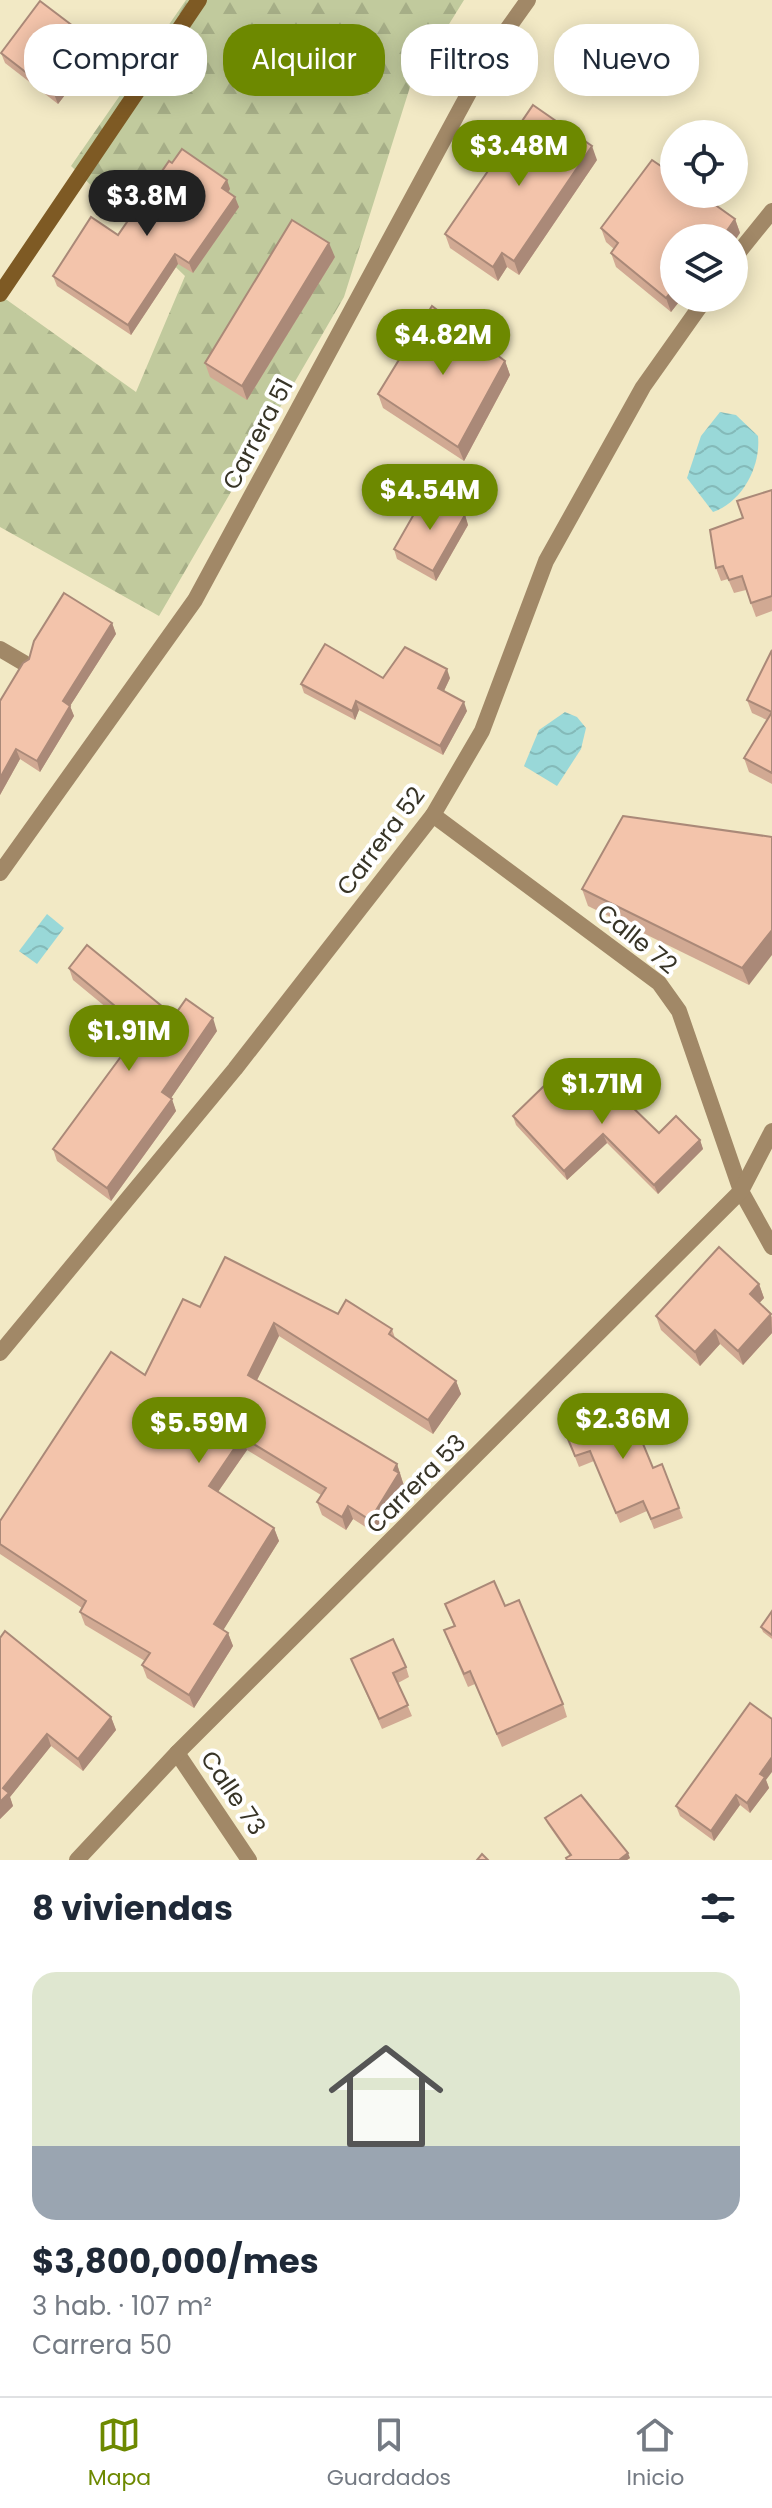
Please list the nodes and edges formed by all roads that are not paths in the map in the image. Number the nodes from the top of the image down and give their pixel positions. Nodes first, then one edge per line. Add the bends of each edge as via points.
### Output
1 (199, 0) edge
2 (528, 0) edge
3 (772, 211) edge
4 (748, 241) edge
5 (0, 294) edge
6 (696, 312) edge
7 (0, 649) edge
8 (24, 663) edge
9 (433, 815) junction
10 (0, 873) edge
11 (772, 1131) edge
12 (741, 1191) junction
13 (772, 1247) edge
14 (0, 1353) edge
15 (177, 1753) junction
16 (77, 1860) edge
17 (249, 1860) edge

1 - 5 street
2 - 10 street, Carrera 51 via 491,52 195,600
3 - 4 street
6 - 9 street, Carrera 52 via 643,387 546,561 482,731
7 - 8 street
9 - 12 street, Calle 72 via 659,983 679,1011
9 - 14 street, Carrera 52 via 225,1081
11 - 12 street, Carrera 53
12 - 13 street, Calle 72
12 - 15 street, Carrera 53
15 - 16 street, Carrera 53
15 - 17 street, Calle 73

